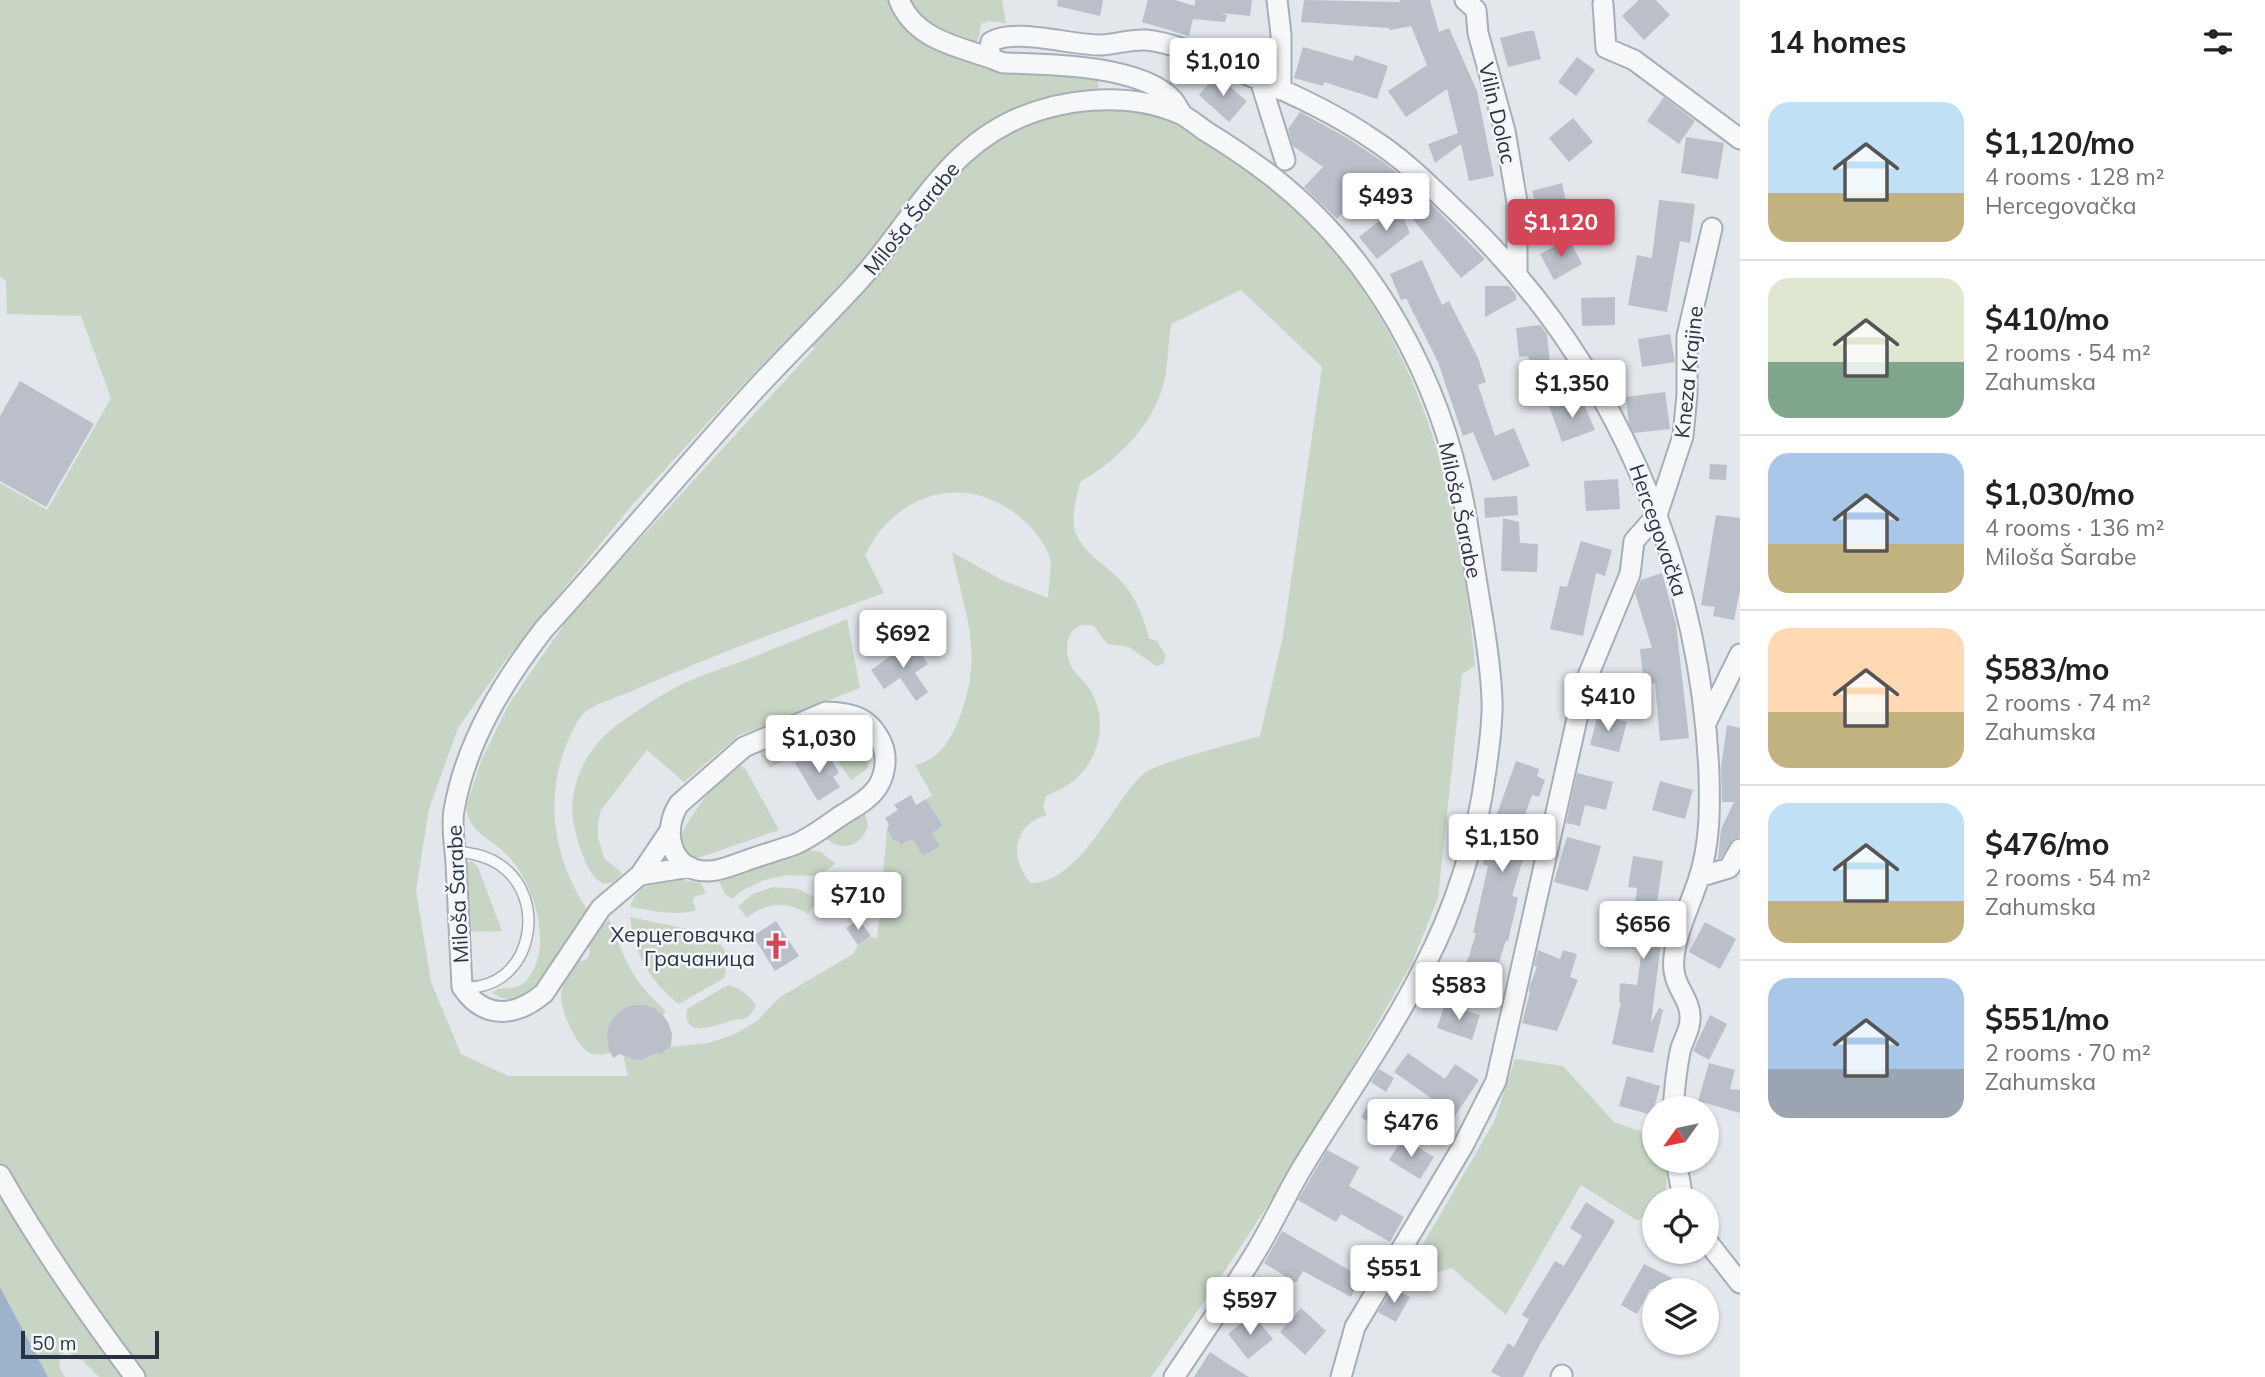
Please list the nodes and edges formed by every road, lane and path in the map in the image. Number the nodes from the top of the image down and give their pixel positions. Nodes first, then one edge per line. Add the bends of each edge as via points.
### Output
1 (899, 0) edge
2 (1277, 0) edge
3 (1472, 4) edge
4 (1602, 4) dead end
5 (993, 59) junction
6 (1260, 80) junction
7 (1281, 90) junction
8 (1182, 114) junction
9 (1740, 139) edge
10 (1285, 160) dead end
11 (1712, 228) dead end
12 (1517, 273) junction
13 (1657, 515) junction
14 (1740, 653) edge
15 (1706, 723) junction
16 (668, 832) junction
17 (1740, 849) edge
18 (455, 851) junction
19 (690, 867) junction
20 (640, 875) junction
21 (1699, 877) junction
22 (462, 987) junction
23 (1674, 1096) edge
24 (0, 1175) edge
25 (1719, 1256) edge
26 (1740, 1283) edge
27 (135, 1377) edge
28 (1174, 1377) edge
29 (1341, 1377) edge

1 - 5 street via 908,17 934,40
2 - 7 street
3 - 12 street, Vilin Dolac via 1505,131 1517,202
4 - 9 street via 1606,48 1634,60
5 - 6 street, Hercegovačka via 991,42 1006,36 1102,45 1147,40
5 - 8 street via 1080,65 1137,79 1157,88
6 - 7 street, Hercegovačka
6 - 10 street
7 - 12 street, Hercegovačka via 1376,141 1480,233
8 - 18 street, Miloša Šarabe via 1131,102 1059,105 1012,121 944,171 862,278 752,393 518,662 494,701 463,776 453,812
8 - 28 street, Miloša Šarabe via 1277,180 1321,221 1359,266 1405,334 1436,402 1457,468 1492,701 1484,789 1471,846 1449,913 1424,968 1256,1251
11 - 13 street, Kneza Krajine via 1687,336 1683,436
12 - 13 street, Hercegovačka via 1602,396
13 - 15 street, Hercegovačka via 1688,616
13 - 29 street via 1634,541 1630,574 1585,683 1496,1082 1355,1328
14 - 15 street, Hercegovačka
15 - 21 street, Hercegovačka via 1709,841
16 - 19 street via 674,851
16 - 19 street via 679,804 744,747 826,712 848,713 875,730 884,747 885,769 864,801 796,844 722,869
16 - 20 street
17 - 21 street via 1729,868
18 - 22 street, Miloša Šarabe
18 - 22 lane via 486,857 506,870 522,890 529,915 526,944 513,965 495,980
19 - 20 street
20 - 22 street, Miloša Šarabe via 601,908 544,993 528,1005 508,1012 488,1009
21 - 23 street, Hercegovačka via 1674,956 1674,977 1689,1004 1691,1022
24 - 27 street via 20,1212
25 - 26 street

